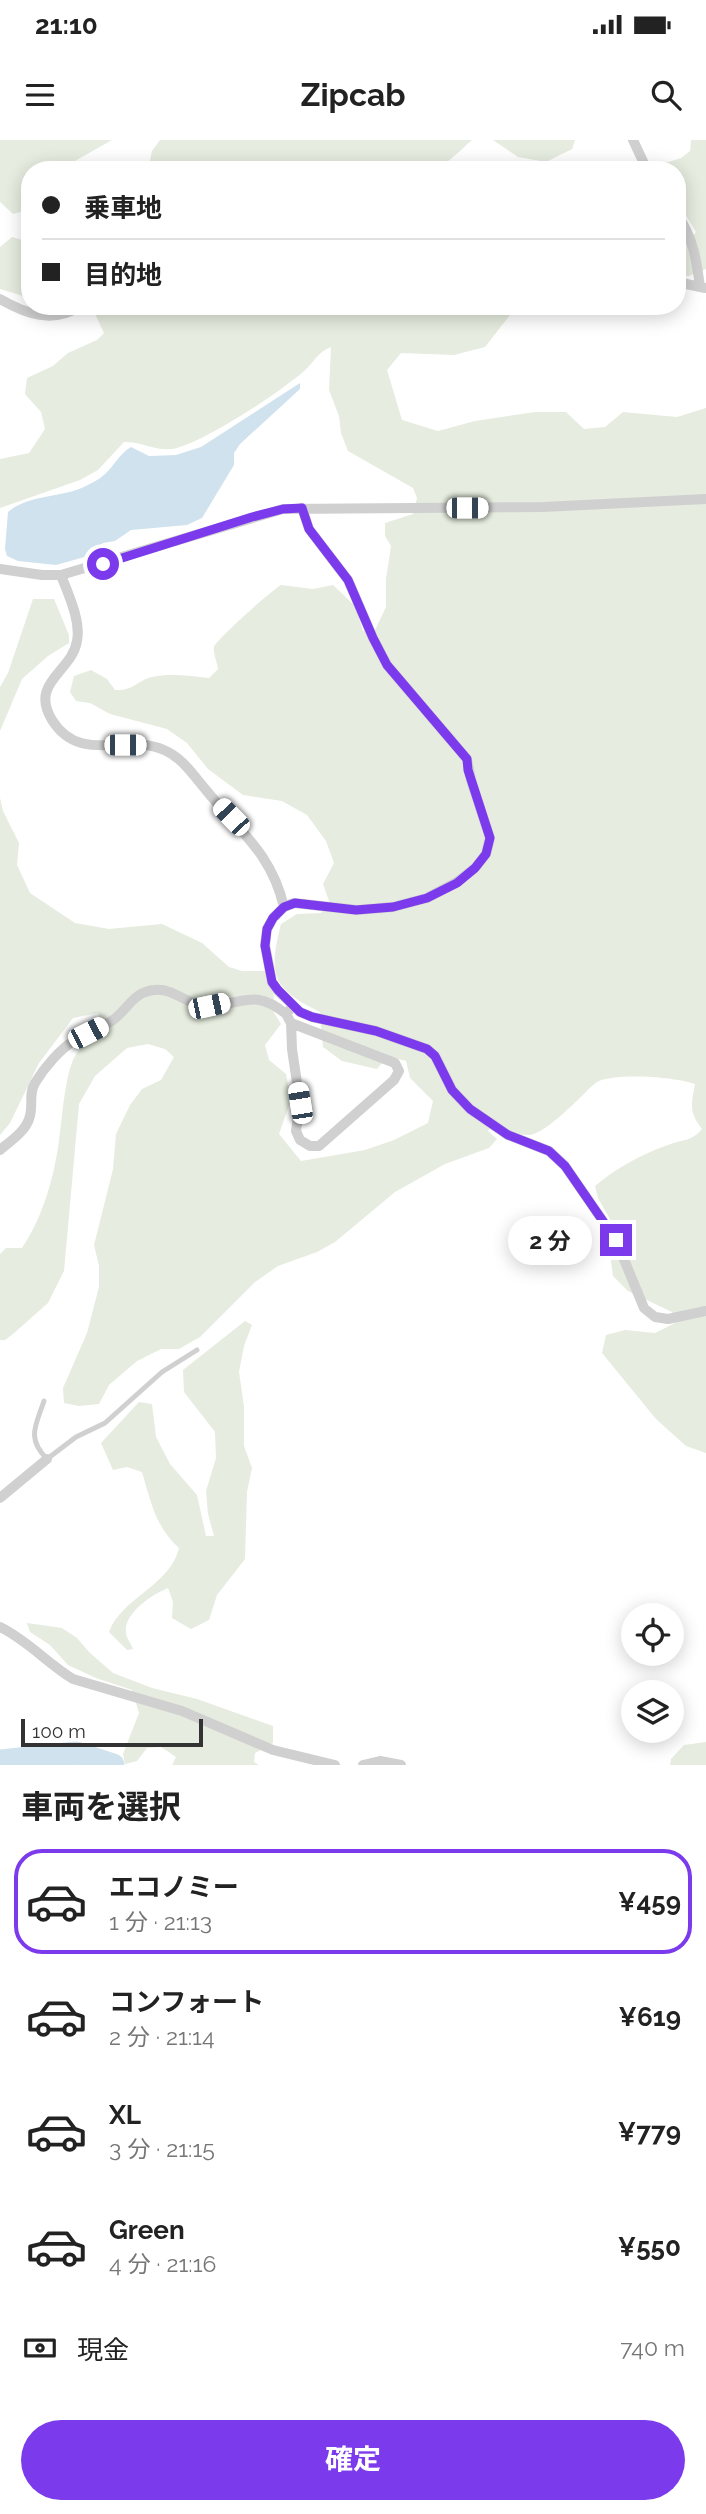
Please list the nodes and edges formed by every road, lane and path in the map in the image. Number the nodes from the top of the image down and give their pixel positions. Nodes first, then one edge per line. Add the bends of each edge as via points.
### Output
1 (633, 140) edge
2 (643, 161) edge
3 (686, 232) edge
4 (703, 287) edge
5 (0, 299) edge
6 (21, 308) edge
7 (43, 315) edge
8 (60, 315) edge
9 (706, 499) edge
10 (302, 508) junction
11 (0, 569) edge
12 (61, 575) junction
13 (284, 907) junction
14 (290, 1014) junction
15 (0, 1150) edge
16 (706, 1311) edge
17 (197, 1350) dead end
18 (44, 1401) dead end
19 (47, 1459) junction
20 (0, 1498) edge
21 (0, 1627) edge
22 (335, 1765) edge
23 (363, 1765) edge
24 (401, 1765) edge

1 - 2 street
3 - 4 street
5 - 6 street
7 - 8 street
9 - 10 street via 543,507
10 - 12 street via 252,517
10 - 13 street via 309,529 348,580 387,665 467,759 490,838 486,854 475,868 427,898 356,910 295,903
11 - 12 street
12 - 13 street via 78,638 75,650 45,693 52,720 80,743 150,745 183,763 262,853
13 - 14 street via 267,929 265,946 272,982
14 - 14 street via 395,1063 399,1071 319,1146 300,1140 296,1131 300,1103
14 - 15 street via 264,1000 209,1006 166,990 143,992 114,1019 61,1050 34,1084 29,1119
14 - 16 street via 376,1031 427,1049 452,1090 470,1109 508,1135 549,1151 565,1166 616,1240 644,1308 654,1317 668,1319
17 - 19 lane via 162,1372 105,1423
18 - 19 lane via 34,1441
19 - 20 street
21 - 22 street via 73,1678 182,1711 273,1750
23 - 24 street via 380,1761

